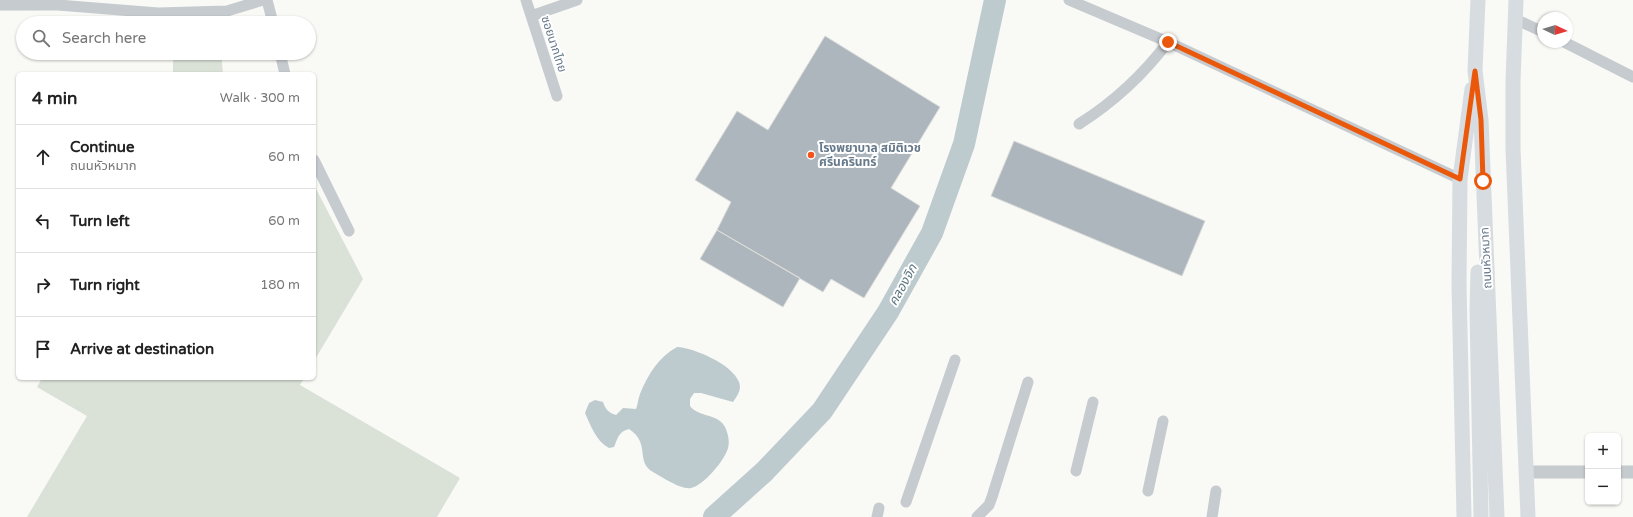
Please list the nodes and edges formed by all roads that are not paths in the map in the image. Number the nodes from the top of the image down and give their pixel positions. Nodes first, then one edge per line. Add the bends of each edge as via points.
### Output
1 (263, 0) edge
2 (267, 0) edge
3 (526, 0) edge
4 (577, 0) edge
5 (1069, 0) edge
6 (1478, 0) edge
7 (1516, 0) edge
8 (58, 3) edge
9 (0, 5) edge
10 (271, 16) edge
11 (531, 16) junction
12 (1515, 19) junction
13 (1537, 29) edge
14 (1168, 42) junction
15 (1573, 47) edge
16 (281, 60) edge
17 (1475, 71) junction
18 (284, 72) edge
19 (1633, 77) edge
20 (557, 96) dead end
21 (1079, 124) dead end
22 (316, 164) edge
23 (1460, 179) junction
24 (1484, 216) junction
25 (349, 231) dead end
26 (954, 360) dead end
27 (1028, 382) dead end
28 (1093, 402) dead end
29 (1163, 422) dead end
30 (1076, 471) dead end
31 (1526, 472) junction
32 (1585, 472) edge
33 (1621, 472) edge
34 (1633, 472) edge
35 (1148, 491) dead end
36 (1216, 491) dead end
37 (906, 502) dead end
38 (977, 517) edge
39 (1212, 517) edge
40 (1464, 517) edge
41 (1482, 517) edge
42 (1497, 517) edge
43 (1528, 517) edge

1 - 8 street via 227,12 165,13
2 - 10 street
3 - 11 street, ซอยนากไทย
4 - 11 street
5 - 14 street
6 - 17 main road, ถนนหัวหมาก
7 - 12 main road
8 - 9 street
11 - 20 street, ซอยนากไทย
12 - 13 street
12 - 31 main road via 1515,209
14 - 21 street via 1142,74 1100,111
14 - 23 street
15 - 19 street
16 - 18 street
17 - 23 main road
17 - 24 main road, ถนนหัวหมาก via 1481,120
22 - 25 street
23 - 40 main road via 1459,284
24 - 41 main road via 1479,249 1477,311
24 - 42 main road, ถนนหัวหมาก
26 - 37 street
27 - 38 street via 989,505
28 - 30 street
29 - 35 street
31 - 32 street
31 - 43 main road
33 - 34 street
36 - 39 street

